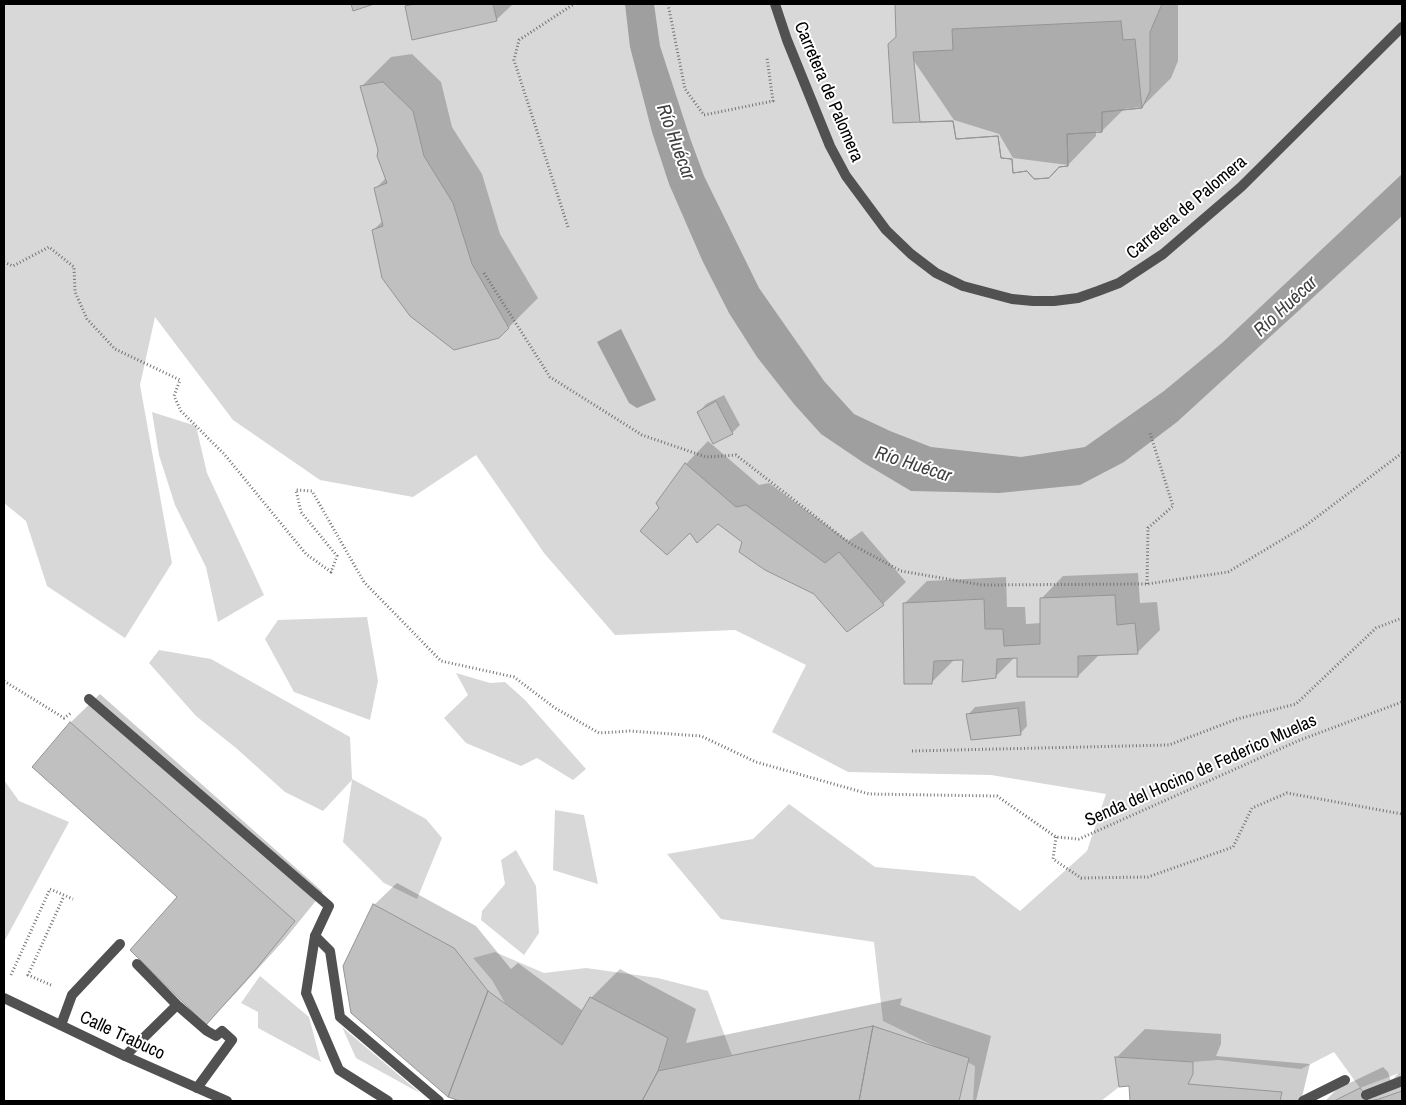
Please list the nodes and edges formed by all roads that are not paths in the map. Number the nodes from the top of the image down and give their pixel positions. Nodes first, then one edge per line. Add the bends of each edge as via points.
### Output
1 (775, 4) edge
2 (1402, 27) edge
3 (89, 699) dead end
4 (315, 936) junction
5 (120, 944) dead end
6 (137, 964) dead end
7 (4, 998) edge
8 (177, 1005) junction
9 (61, 1025) junction
10 (125, 1056) junction
11 (1346, 1080) dead end
12 (1402, 1081) edge
13 (197, 1088) junction
14 (1366, 1094) dead end
15 (227, 1101) edge
16 (388, 1101) edge
17 (439, 1101) edge
18 (1304, 1101) edge

1 - 2 street, Carretera de Palomera via 830,146 846,176 886,230 936,273 963,286 1033,301 1078,298 1098,291 1119,283 1163,254 1241,187
3 - 4 street via 329,906
4 - 16 street via 306,993 339,1070
4 - 17 street via 330,952 340,1017
5 - 9 street via 72,995
6 - 8 street
7 - 9 street, Calle Trabuco
8 - 10 street
8 - 13 street via 216,1036 222,1031 232,1040
9 - 10 street, Calle Trabuco
10 - 13 street, Calle Trabuco
11 - 18 street
12 - 14 street
13 - 15 street, Calle Trabuco

